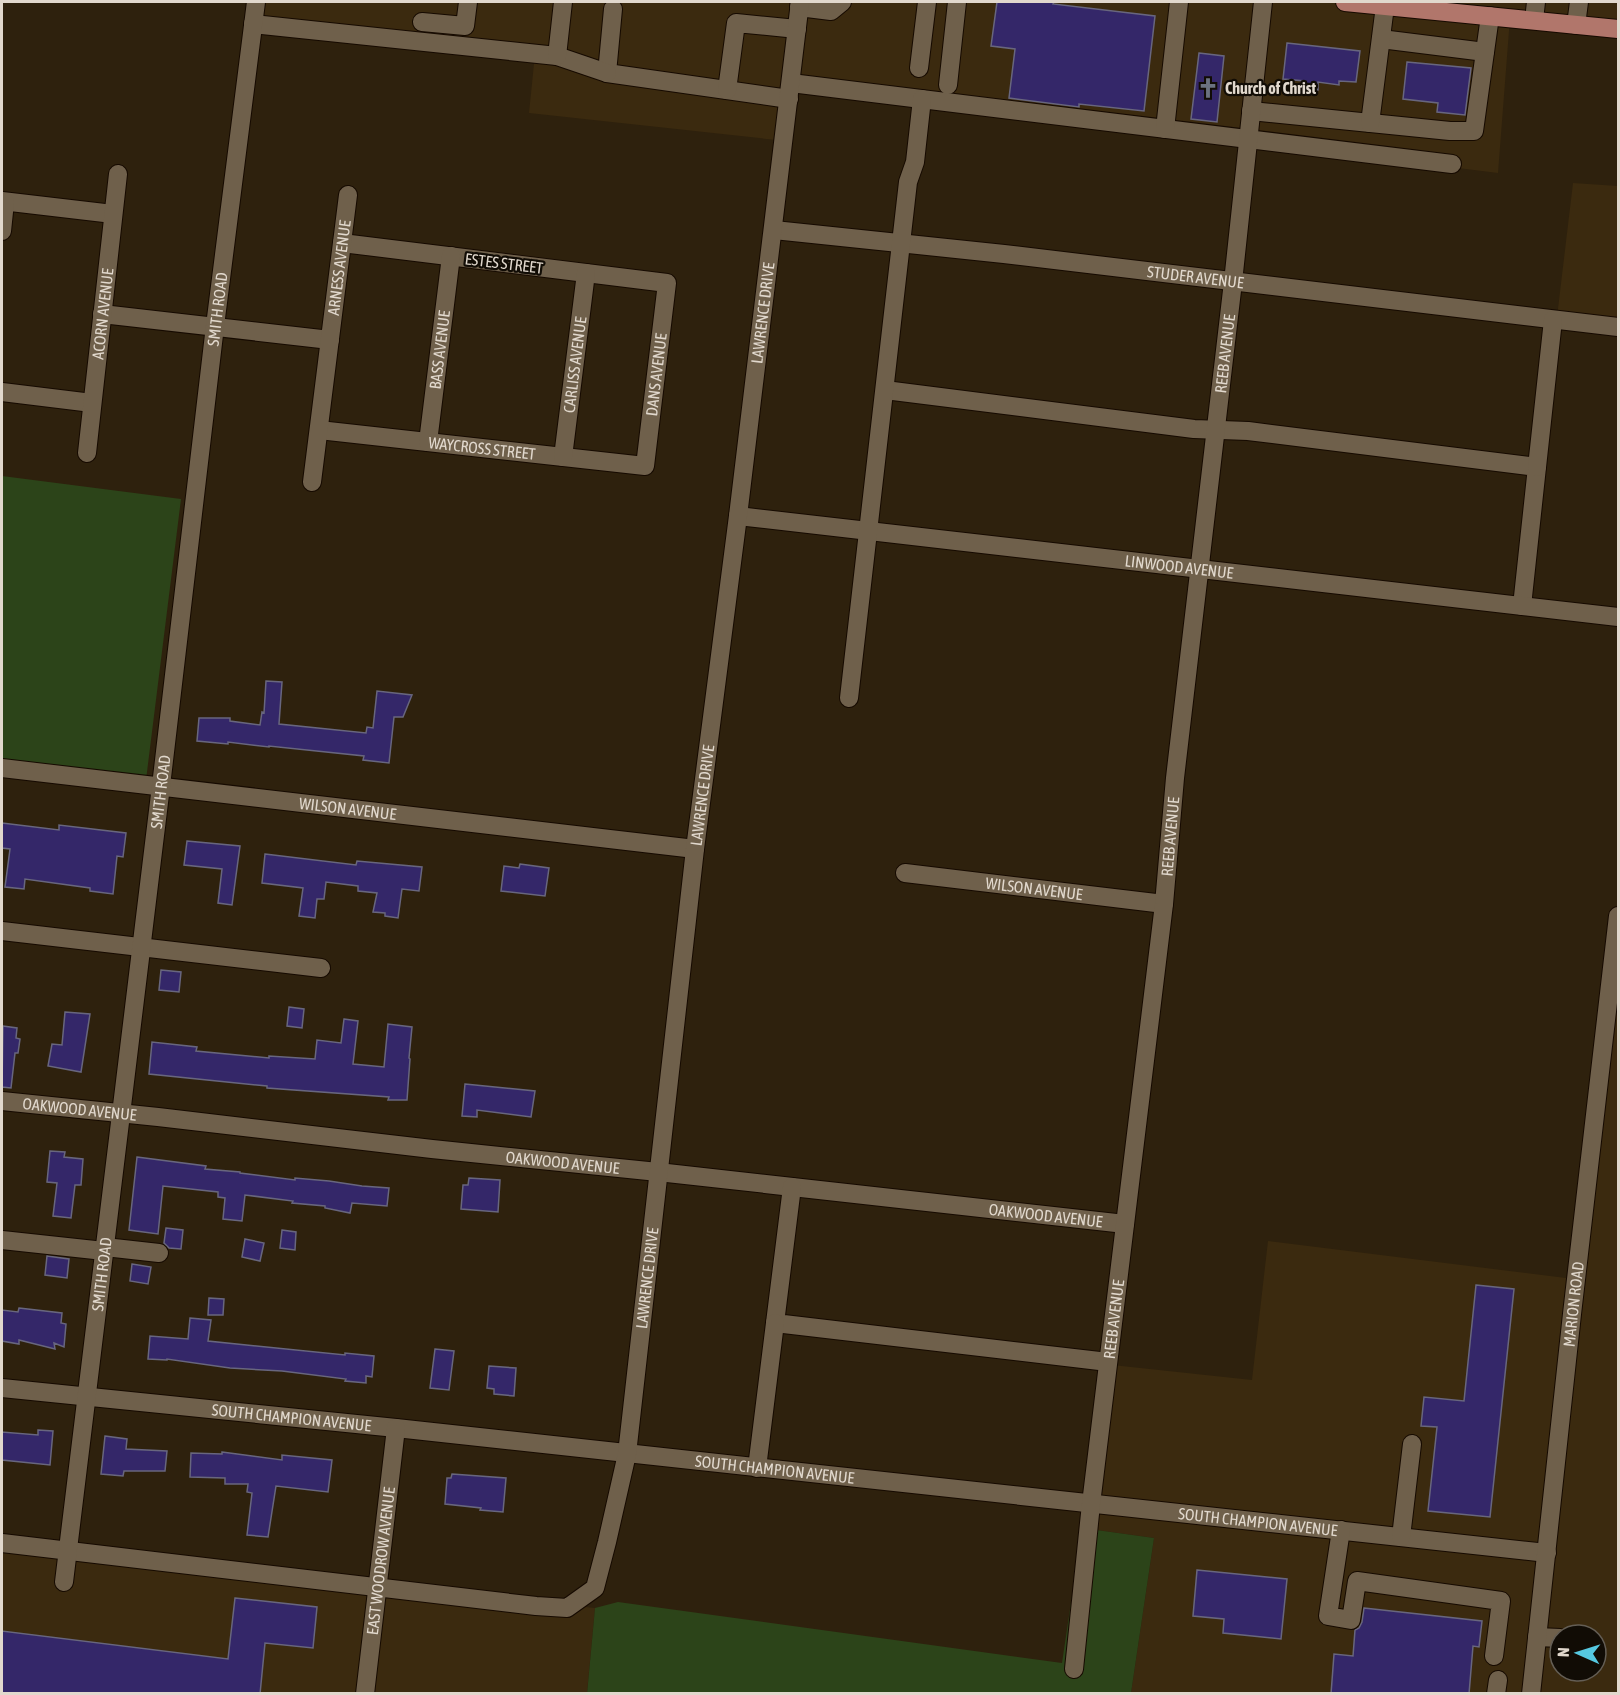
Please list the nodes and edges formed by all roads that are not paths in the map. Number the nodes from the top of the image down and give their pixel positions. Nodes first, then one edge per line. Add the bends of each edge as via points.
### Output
1 (256, 2) edge
2 (468, 2) edge
3 (563, 2) edge
4 (842, 2) edge
5 (927, 2) edge
6 (957, 2) edge
7 (1179, 2) edge
8 (1263, 2) edge
9 (1344, 2) edge
10 (1536, 2) edge
11 (1579, 2) edge
12 (799, 4) edge
13 (1407, 5) edge
14 (1385, 6) junction
15 (613, 9) dead end
16 (1490, 16) junction
17 (1534, 20) junction
18 (422, 22) dead end
19 (253, 24) junction
20 (1576, 25) junction
21 (465, 26) junction
22 (797, 29) junction
23 (1618, 29) edge
24 (1381, 39) junction
25 (462, 46) junction
26 (1485, 52) junction
27 (557, 56) junction
28 (919, 68) dead end
29 (607, 74) junction
30 (948, 85) dead end
31 (727, 90) junction
32 (790, 91) junction
33 (921, 99) junction
34 (1251, 111) junction
35 (1370, 123) junction
36 (1165, 129) junction
37 (1248, 139) junction
38 (1452, 164) dead end
39 (118, 174) dead end
40 (348, 195) dead end
41 (3, 202) edge
42 (113, 214) junction
43 (774, 230) junction
44 (2, 231) edge
45 (342, 243) junction
46 (901, 244) junction
47 (451, 256) junction
48 (586, 273) junction
49 (1233, 282) junction
50 (667, 283) joint
51 (102, 314) junction
52 (1553, 320) junction
53 (215, 326) junction
54 (1618, 327) edge
55 (330, 340) junction
56 (885, 390) junction
57 (2, 392) edge
58 (92, 402) junction
59 (319, 430) junction
60 (1215, 430) junction
61 (428, 442) junction
62 (87, 453) dead end
63 (563, 457) junction
64 (645, 466) joint
65 (1537, 467) junction
66 (312, 482) dead end
67 (738, 516) junction
68 (869, 531) junction
69 (1199, 568) junction
70 (1522, 606) junction
71 (1618, 617) edge
72 (849, 698) dead end
73 (2, 768) edge
74 (161, 786) junction
75 (695, 849) junction
76 (905, 873) dead end
77 (1164, 904) junction
78 (1618, 916) edge
79 (2, 931) edge
80 (141, 947) junction
81 (321, 968) dead end
82 (2, 1101) edge
83 (120, 1113) junction
84 (658, 1172) junction
85 (792, 1187) junction
86 (1125, 1224) junction
87 (2, 1240) edge
88 (105, 1249) junction
89 (159, 1252) dead end
90 (774, 1323) junction
91 (1108, 1362) junction
92 (2, 1388) edge
93 (87, 1397) junction
94 (396, 1428) junction
95 (1412, 1444) dead end
96 (627, 1454) junction
97 (758, 1468) junction
98 (1090, 1504) junction
99 (1341, 1530) junction
100 (1401, 1537) junction
101 (2, 1543) edge
102 (68, 1552) junction
103 (1547, 1552) junction
104 (64, 1582) dead end
105 (376, 1587) junction
106 (1537, 1637) junction
107 (1548, 1637) edge
108 (1494, 1656) dead end
109 (1074, 1670) dead end
110 (365, 1694) edge
111 (1531, 1694) edge

1 - 19 street, SMITH ROAD
2 - 21 street
3 - 27 street
4 - 12 street via 831,11
5 - 28 street
6 - 30 street
7 - 36 street
8 - 34 street, REEB AVENUE
9 - 14 main road
10 - 17 street
11 - 20 street
12 - 22 street, LAWRENCE DRIVE
13 - 14 main road
13 - 16 main road
14 - 24 street
15 - 29 street
16 - 17 main road
16 - 26 street
17 - 20 main road
18 - 21 street
19 - 25 street
19 - 53 street, SMITH ROAD
20 - 23 main road
21 - 25 street
22 - 31 street via 736,23
22 - 32 street, LAWRENCE DRIVE
24 - 26 street
24 - 35 street
25 - 27 street
26 - 35 street via 1474,130
27 - 29 street
29 - 31 street
31 - 32 street
32 - 33 street
32 - 43 street, LAWRENCE DRIVE
33 - 36 street
33 - 46 street
34 - 35 street
34 - 37 street, REEB AVENUE
36 - 37 street
37 - 38 street
37 - 49 street, REEB AVENUE
39 - 42 street, ACORN AVENUE
40 - 45 street, ARNESS AVENUE
41 - 42 street
41 - 44 street
42 - 51 street, ACORN AVENUE
43 - 46 street, STUDER AVENUE
43 - 67 street, LAWRENCE DRIVE
45 - 47 street, ESTES STREET
45 - 55 street, ARNESS AVENUE
46 - 49 street, STUDER AVENUE
46 - 56 street
47 - 48 street, ESTES STREET
47 - 61 street, BASS AVENUE
48 - 50 street, ESTES STREET
48 - 63 street, CARLISS AVENUE
49 - 52 street, STUDER AVENUE
49 - 60 street, REEB AVENUE
50 - 64 street, DANS AVENUE
51 - 53 street
51 - 58 street, ACORN AVENUE
52 - 54 street, STUDER AVENUE
52 - 65 street
53 - 55 street
53 - 74 street, SMITH ROAD
55 - 59 street, ARNESS AVENUE
56 - 60 street
56 - 68 street
57 - 58 street
58 - 62 street, ACORN AVENUE
59 - 61 street, WAYCROSS STREET
59 - 66 street, ARNESS AVENUE
60 - 65 street
60 - 69 street, REEB AVENUE
61 - 63 street, WAYCROSS STREET
63 - 64 street, WAYCROSS STREET
65 - 70 street
67 - 68 street, LINWOOD AVENUE
67 - 75 street, LAWRENCE DRIVE
68 - 69 street, LINWOOD AVENUE
68 - 72 street
69 - 70 street, LINWOOD AVENUE
69 - 77 street, REEB AVENUE
70 - 71 street, LINWOOD AVENUE
73 - 74 street, WILSON AVENUE
74 - 75 street, WILSON AVENUE
74 - 80 street, SMITH ROAD
75 - 84 street, LAWRENCE DRIVE
76 - 77 street, WILSON AVENUE
77 - 86 street, REEB AVENUE
78 - 103 street, MARION ROAD
79 - 80 street
80 - 81 street
80 - 83 street, SMITH ROAD
82 - 83 street, OAKWOOD AVENUE
83 - 84 street, OAKWOOD AVENUE
83 - 88 street, SMITH ROAD
84 - 85 street, OAKWOOD AVENUE
84 - 96 street, LAWRENCE DRIVE
85 - 86 street, OAKWOOD AVENUE
85 - 90 street
86 - 91 street, REEB AVENUE
87 - 88 street
88 - 89 street
88 - 93 street, SMITH ROAD
90 - 91 street
90 - 97 street
91 - 98 street, REEB AVENUE
92 - 93 street, SOUTH CHAMPION AVENUE
93 - 94 street, SOUTH CHAMPION AVENUE
93 - 102 street, SMITH ROAD
94 - 96 street, SOUTH CHAMPION AVENUE
94 - 105 street, EAST WOODROW AVENUE
95 - 100 street
96 - 97 street, SOUTH CHAMPION AVENUE
96 - 105 street, LAWRENCE DRIVE via 595,1588 567,1608
97 - 98 street, SOUTH CHAMPION AVENUE
98 - 99 street, SOUTH CHAMPION AVENUE
98 - 109 street, REEB AVENUE
99 - 100 street, SOUTH CHAMPION AVENUE
99 - 108 street via 1328,1617 1351,1620 1357,1581 1501,1601
100 - 103 street, SOUTH CHAMPION AVENUE
101 - 102 street
102 - 104 street, SMITH ROAD
102 - 105 street
103 - 106 street, MARION ROAD
105 - 110 street, EAST WOODROW AVENUE
106 - 107 street
106 - 111 street, MARION ROAD

